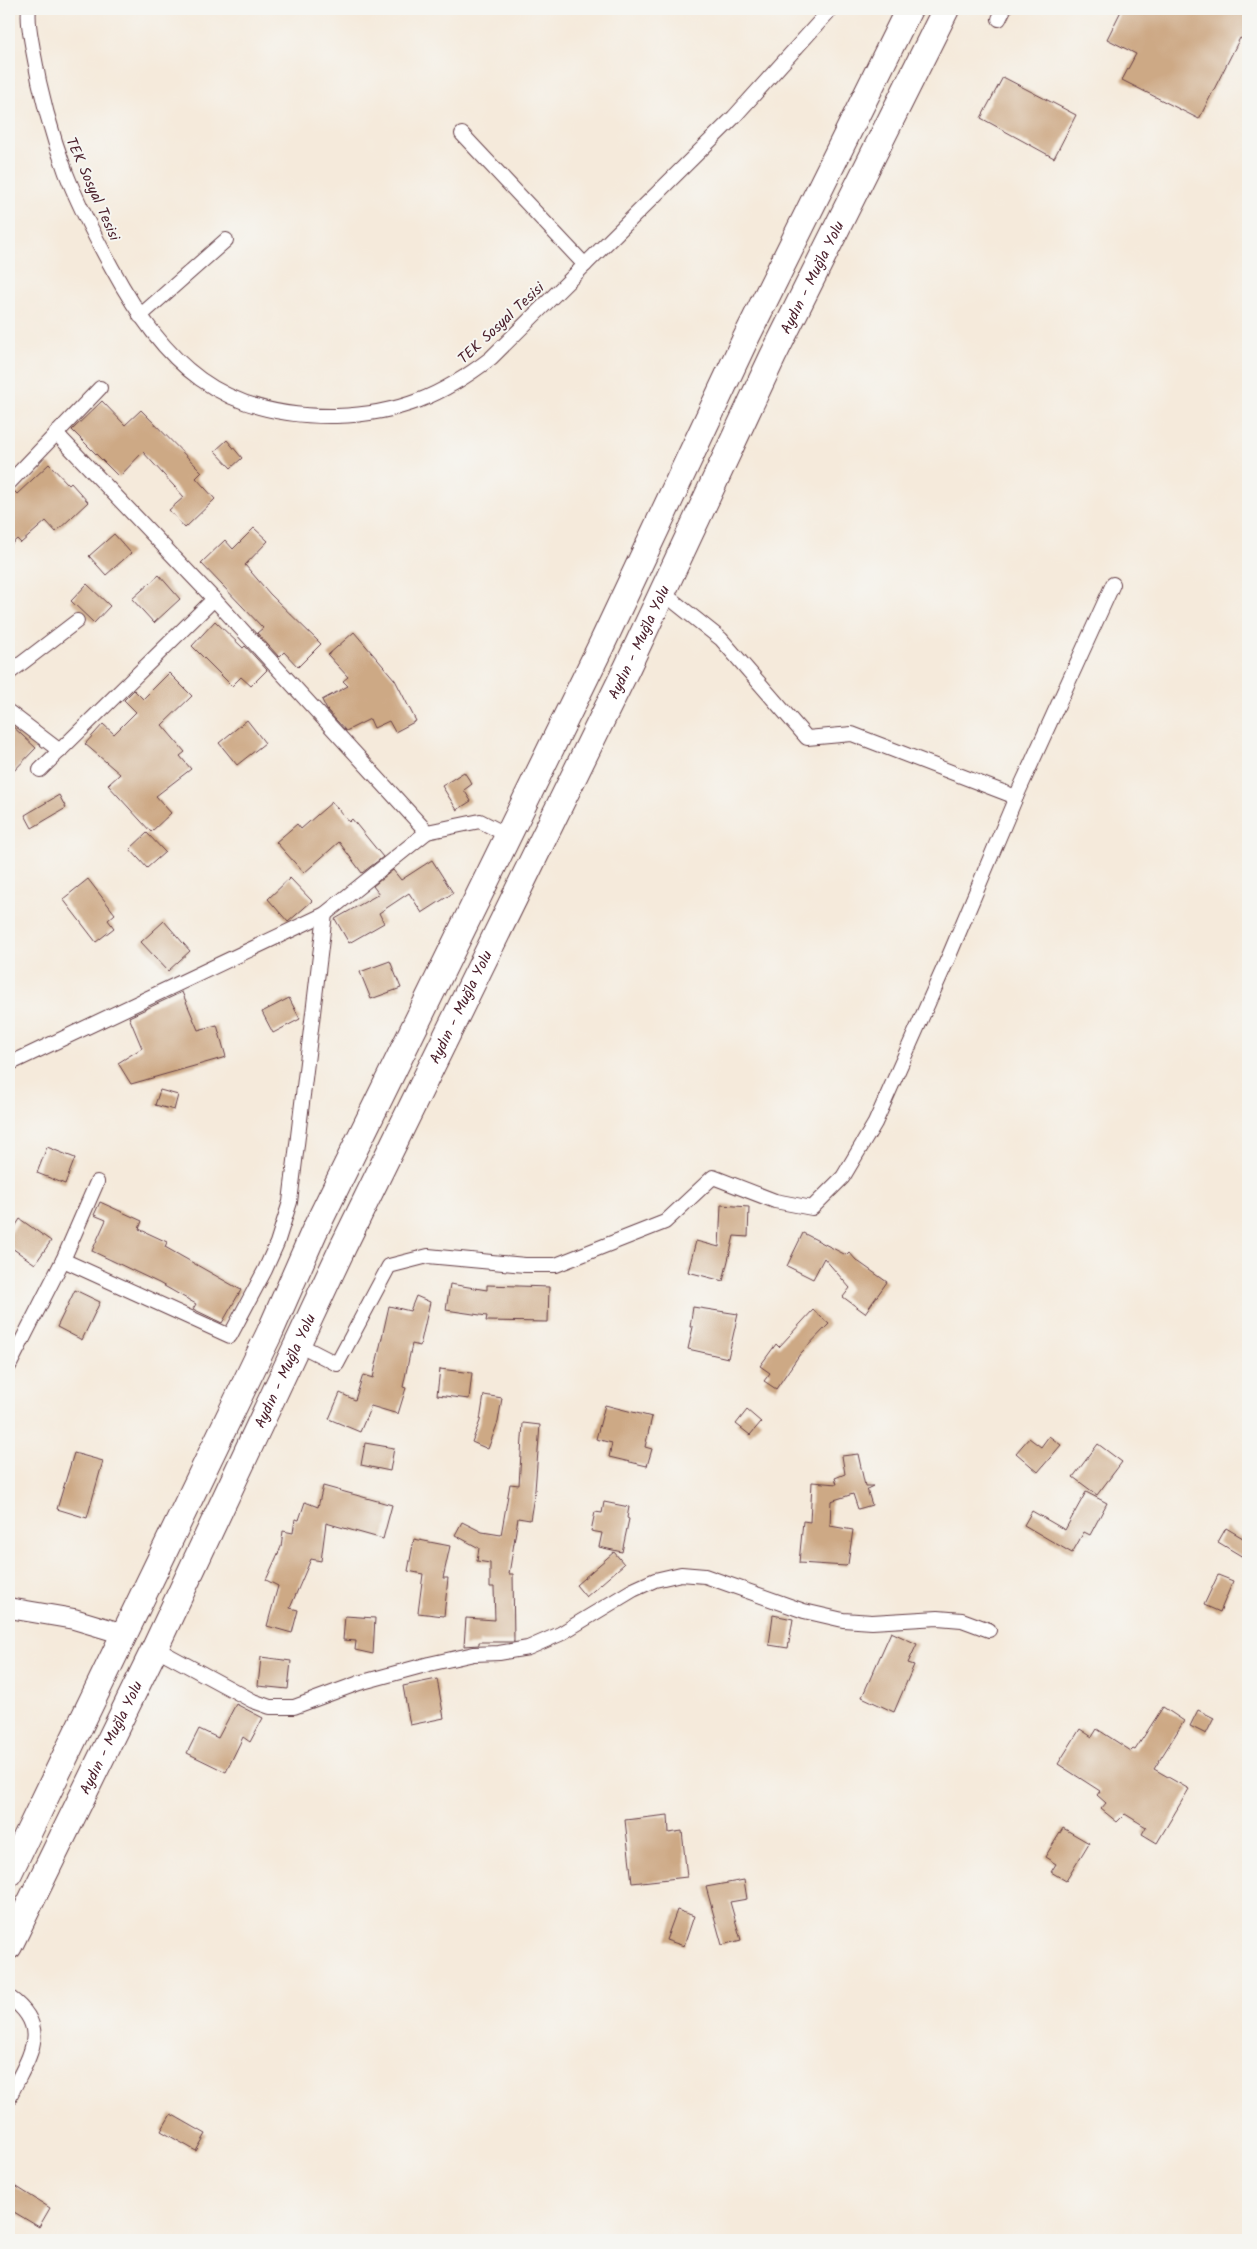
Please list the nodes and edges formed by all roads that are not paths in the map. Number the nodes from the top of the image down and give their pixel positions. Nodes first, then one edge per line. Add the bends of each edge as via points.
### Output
1 (29, 9) edge
2 (831, 9) edge
3 (909, 9) edge
4 (946, 9) edge
5 (462, 134) dead end
6 (226, 240) dead end
7 (585, 265) junction
8 (140, 316) junction
9 (100, 388) dead end
10 (56, 433) junction
11 (9, 483) edge
12 (1113, 584) dead end
13 (662, 592) junction
14 (214, 600) junction
15 (77, 621) dead end
16 (9, 673) edge
17 (9, 712) edge
18 (60, 751) junction
19 (40, 770) dead end
20 (1016, 797) junction
21 (426, 832) junction
22 (507, 835) junction
23 (325, 914) junction
24 (9, 1064) edge
25 (97, 1182) dead end
26 (63, 1260) junction
27 (298, 1344) junction
28 (9, 1366) edge
29 (9, 1608) edge
30 (989, 1630) dead end
31 (124, 1634) junction
32 (155, 1648) junction
33 (9, 1873) edge
34 (9, 1946) edge
35 (9, 1997) edge
36 (9, 2098) edge

1 - 8 street, TEK Sosyal Tesisi via 35,63 55,144 87,220
2 - 7 street, TEK Sosyal Tesisi via 734,117
3 - 22 highway, Aydın - Muğla Yolu via 744,342 600,648
4 - 13 highway, Aydın - Muğla Yolu via 772,356
5 - 7 street
6 - 8 street
7 - 8 street, TEK Sosyal Tesisi via 491,358 466,377 432,396 399,408 360,415 272,412 244,404 194,375 168,351
9 - 10 street
10 - 11 street
10 - 14 street
12 - 20 street
13 - 20 street via 721,639 808,738 852,734
13 - 27 highway, Aydın - Muğla Yolu
14 - 18 street
14 - 21 street
15 - 16 street
17 - 18 street
18 - 19 street
20 - 27 street via 875,1123 843,1176 812,1208 775,1201 713,1177 665,1222 556,1265 428,1256 389,1266 337,1364
21 - 22 street via 480,821
21 - 23 street
22 - 31 highway, Aydın - Muğla Yolu
23 - 24 street
23 - 26 street via 290,1202 266,1270 230,1336
25 - 26 street
26 - 28 street
27 - 32 highway, Aydın - Muğla Yolu
29 - 31 street via 74,1619
30 - 32 street via 962,1620 938,1618 872,1622 843,1620 804,1611 706,1576 681,1574 655,1580 633,1590 560,1634 528,1648 474,1654 429,1664 359,1683 294,1707 270,1707 253,1702
31 - 32 highway
31 - 33 highway, Aydın - Muğla Yolu
32 - 34 highway, Aydın - Muğla Yolu
35 - 36 street via 27,2011 34,2038

